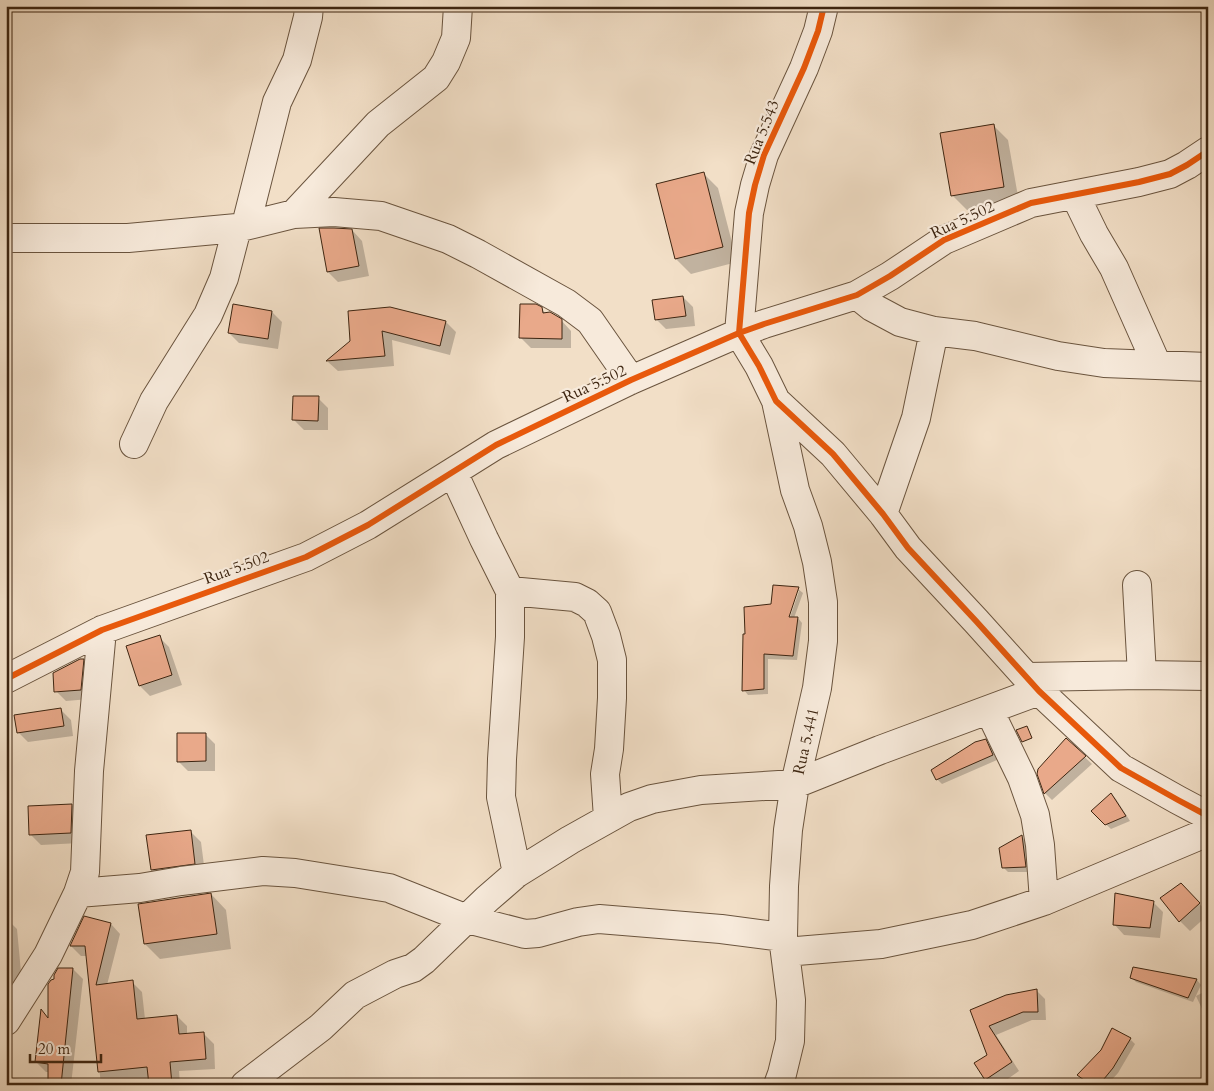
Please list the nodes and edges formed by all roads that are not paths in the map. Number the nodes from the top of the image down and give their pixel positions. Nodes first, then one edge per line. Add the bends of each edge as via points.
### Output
1 (309, 6) edge
2 (458, 6) edge
3 (824, 6) edge
4 (1208, 151) edge
5 (1075, 195) junction
6 (294, 214) junction
7 (242, 227) junction
8 (6, 238) edge
9 (857, 295) junction
10 (934, 331) junction
11 (739, 333) junction
12 (1157, 365) junction
13 (1208, 367) edge
14 (631, 380) junction
15 (776, 400) junction
16 (134, 444) dead end
17 (453, 472) junction
18 (884, 514) junction
19 (1137, 585) dead end
20 (510, 591) junction
21 (102, 630) junction
22 (1142, 675) junction
23 (1208, 676) edge
24 (6, 680) edge
25 (1033, 684) junction
26 (989, 710) junction
27 (795, 784) junction
28 (1208, 816) edge
29 (608, 818) junction
30 (1208, 832) edge
31 (517, 873) junction
32 (78, 893) junction
33 (1044, 901) junction
34 (467, 919) junction
35 (784, 944) junction
36 (6, 1021) edge
37 (245, 1085) edge
38 (778, 1085) edge

1 - 7 street via 297,60 277,102
2 - 6 street via 456,38 436,78 378,124
3 - 11 street, Rua 5.543 via 804,68 764,155 755,185 749,213
4 - 5 street, Rua 5.502 via 1170,174
5 - 9 street, Rua 5.502 via 1031,203 944,240
5 - 12 street via 1114,268
6 - 7 street
6 - 14 street via 334,212 381,216 448,239 566,303 590,321
7 - 8 street via 128,238
7 - 16 street via 208,315 154,401
9 - 10 street via 900,322
9 - 11 street, Rua 5.502
10 - 12 street via 975,336 1094,362
10 - 18 street via 916,418
11 - 14 street, Rua 5.502
11 - 15 street
12 - 13 street
14 - 17 street, Rua 5.502 via 496,445
15 - 18 street via 833,454
15 - 27 street, Rua 5.441 via 795,490 817,562 823,602 823,641 817,688
17 - 20 street
17 - 21 street, Rua 5.502 via 368,525 306,557
18 - 25 street via 908,548
19 - 22 street
20 - 29 street via 575,597 597,612 612,660 605,774
20 - 31 street via 501,797
21 - 24 street, Rua 5.502
21 - 32 street via 89,770 84,872
22 - 23 street
22 - 25 street
25 - 26 street
25 - 28 street via 1121,768
26 - 27 street
26 - 33 street via 1022,778 1035,815
27 - 29 street via 701,790 652,799 629,806
27 - 35 street, Rua 5.441 via 784,886
29 - 31 street
30 - 33 street
31 - 34 street
32 - 34 street via 271,871 389,888
32 - 36 street via 48,955
33 - 35 street via 972,925 881,944
34 - 35 street via 525,934 599,920 721,930
34 - 37 street via 424,960 355,995 321,1027
35 - 38 street, Rua 5.441 via 791,1000 790,1041

